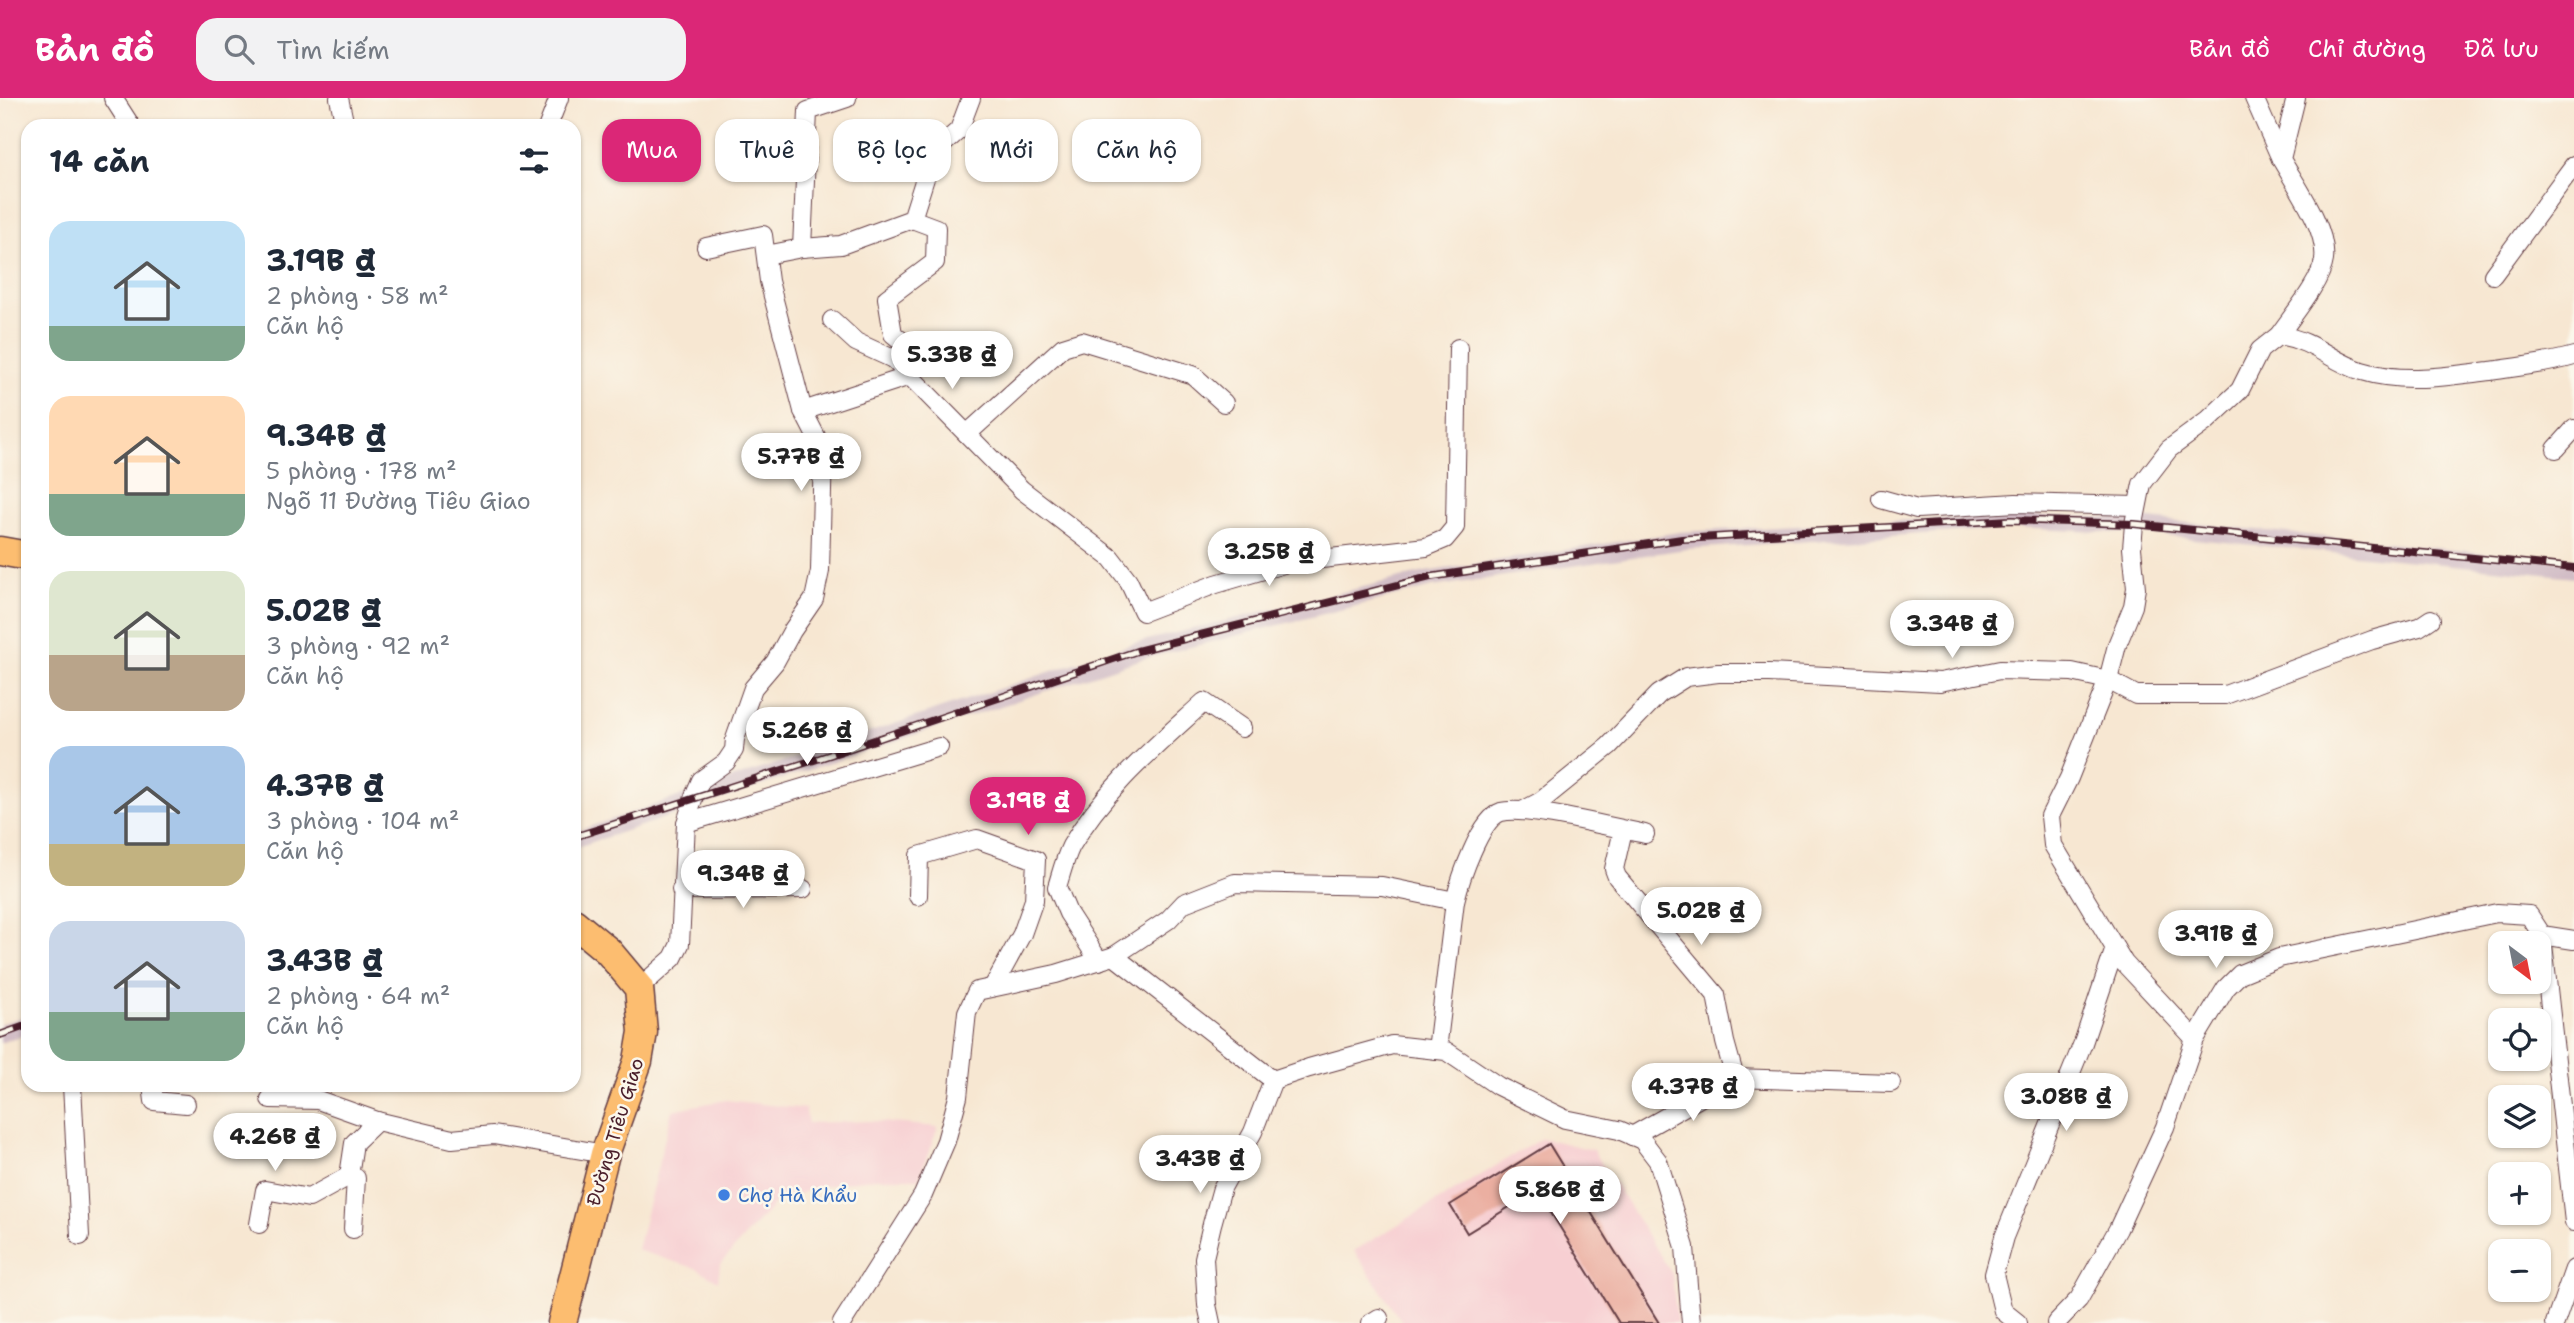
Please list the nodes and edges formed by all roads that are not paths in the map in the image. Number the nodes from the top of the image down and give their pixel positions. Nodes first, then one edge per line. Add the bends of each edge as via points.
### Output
1 (113, 98) edge
2 (339, 98) edge
3 (559, 98) edge
4 (847, 98) edge
5 (971, 98) edge
6 (2253, 98) edge
7 (2295, 98) edge
8 (126, 119) edge
9 (344, 119) edge
10 (551, 119) edge
11 (2281, 159) junction
12 (2574, 165) edge
13 (912, 219) junction
14 (706, 247) dead end
15 (802, 248) junction
16 (766, 256) junction
17 (2493, 275) dead end
18 (832, 320) dead end
19 (2279, 335) junction
20 (1458, 348) dead end
21 (2574, 356) edge
22 (892, 359) junction
23 (910, 376) junction
24 (1224, 403) dead end
25 (803, 411) junction
26 (2574, 429) edge
27 (967, 434) junction
28 (2556, 449) dead end
29 (1881, 499) dead end
30 (2137, 506) junction
31 (0, 551) edge
32 (21, 555) edge
33 (2431, 619) dead end
34 (2108, 680) junction
35 (1242, 728) dead end
36 (939, 747) dead end
37 (1524, 810) junction
38 (686, 823) junction
39 (1623, 830) junction
40 (1645, 834) dead end
41 (803, 889) dead end
42 (681, 890) junction
43 (918, 896) dead end
44 (1061, 897) junction
45 (1034, 900) junction
46 (1455, 901) junction
47 (581, 929) edge
48 (2539, 931) edge
49 (2552, 937) edge
50 (2574, 940) edge
51 (2115, 948) junction
52 (1107, 958) junction
53 (993, 987) junction
54 (639, 988) junction
55 (2549, 994) edge
56 (2195, 1039) junction
57 (1437, 1050) junction
58 (1734, 1077) junction
59 (1273, 1080) junction
60 (1891, 1083) dead end
61 (72, 1092) edge
62 (152, 1092) edge
63 (270, 1099) dead end
64 (186, 1104) dead end
65 (377, 1121) junction
66 (1632, 1136) junction
67 (605, 1154) junction
68 (349, 1176) junction
69 (2574, 1222) edge
70 (258, 1224) dead end
71 (353, 1229) dead end
72 (80, 1236) dead end
73 (2574, 1269) edge
74 (562, 1323) edge
75 (842, 1323) edge
76 (1211, 1323) edge
77 (1691, 1323) edge
78 (2018, 1323) edge
79 (2056, 1323) edge
80 (2555, 1323) edge

1 - 8 street
2 - 9 street
3 - 10 street
4 - 15 street via 808,111
5 - 13 street via 959,130 933,153
6 - 11 street
7 - 11 street
11 - 19 street via 2316,222 2324,259
12 - 17 street
13 - 15 street via 842,245
13 - 22 street via 936,228 935,262 887,298 893,334 909,347
14 - 16 street via 763,235
15 - 16 street
16 - 25 street
18 - 22 street via 856,342
19 - 21 street via 2298,338 2360,370 2392,377 2429,378
19 - 30 street via 2260,350 2240,390 2169,449 2142,484
20 - 27 street via 1455,527 1446,539 1426,547 1287,563 1143,612 1128,579 1111,558 1022,490
22 - 23 street
23 - 25 street
23 - 27 street
24 - 27 street via 1193,375 1082,341 1063,347
25 - 38 street via 823,450 820,571 814,599 753,688 734,750 701,780
26 - 28 street
29 - 30 street via 1917,509 2016,503
30 - 34 street via 2132,548 2136,588
31 - 32 highway
33 - 34 street via 2225,695 2136,695
34 - 37 street via 2071,672 2000,670 1940,682 1769,673 1686,677 1660,695 1609,747
34 - 51 street via 2050,816 2053,845
35 - 44 street via 1204,702 1144,756 1113,789 1071,847 1056,887
36 - 38 street
37 - 39 street
37 - 46 street via 1499,812 1485,824
38 - 42 street
39 - 40 street
39 - 58 street via 1614,869 1617,877 1716,995
41 - 42 street
42 - 54 street via 680,944 673,958
43 - 45 street via 919,856 978,839 1036,860
44 - 45 street
44 - 52 street via 1068,913
45 - 53 street via 1022,934
46 - 52 street via 1382,886 1235,883 1184,903 1168,920
46 - 57 street
47 - 54 highway via 608,951
48 - 56 street via 2529,915 2497,913 2279,958 2240,974 2226,988
49 - 50 street
51 - 56 street
51 - 78 street via 1994,1274 2003,1311
52 - 53 street
52 - 59 street
53 - 75 street via 977,991 967,1012 958,1097 923,1195
54 - 67 highway, Đường Tiêu Giao via 643,1032 638,1061
55 - 69 street
56 - 79 street via 2165,1128 2118,1229 2079,1299
57 - 59 street via 1392,1045
57 - 66 street via 1565,1119
58 - 60 street
58 - 66 street
59 - 76 street via 1253,1132 1222,1188 1203,1258
61 - 72 street
62 - 64 street via 153,1101
63 - 65 street via 318,1100
65 - 67 street via 452,1139 493,1135
65 - 68 street via 354,1143
66 - 77 street via 1642,1140 1658,1161 1685,1247
67 - 74 highway, Đường Tiêu Giao
68 - 70 street via 309,1198 265,1190
68 - 71 street via 356,1178
73 - 80 street

